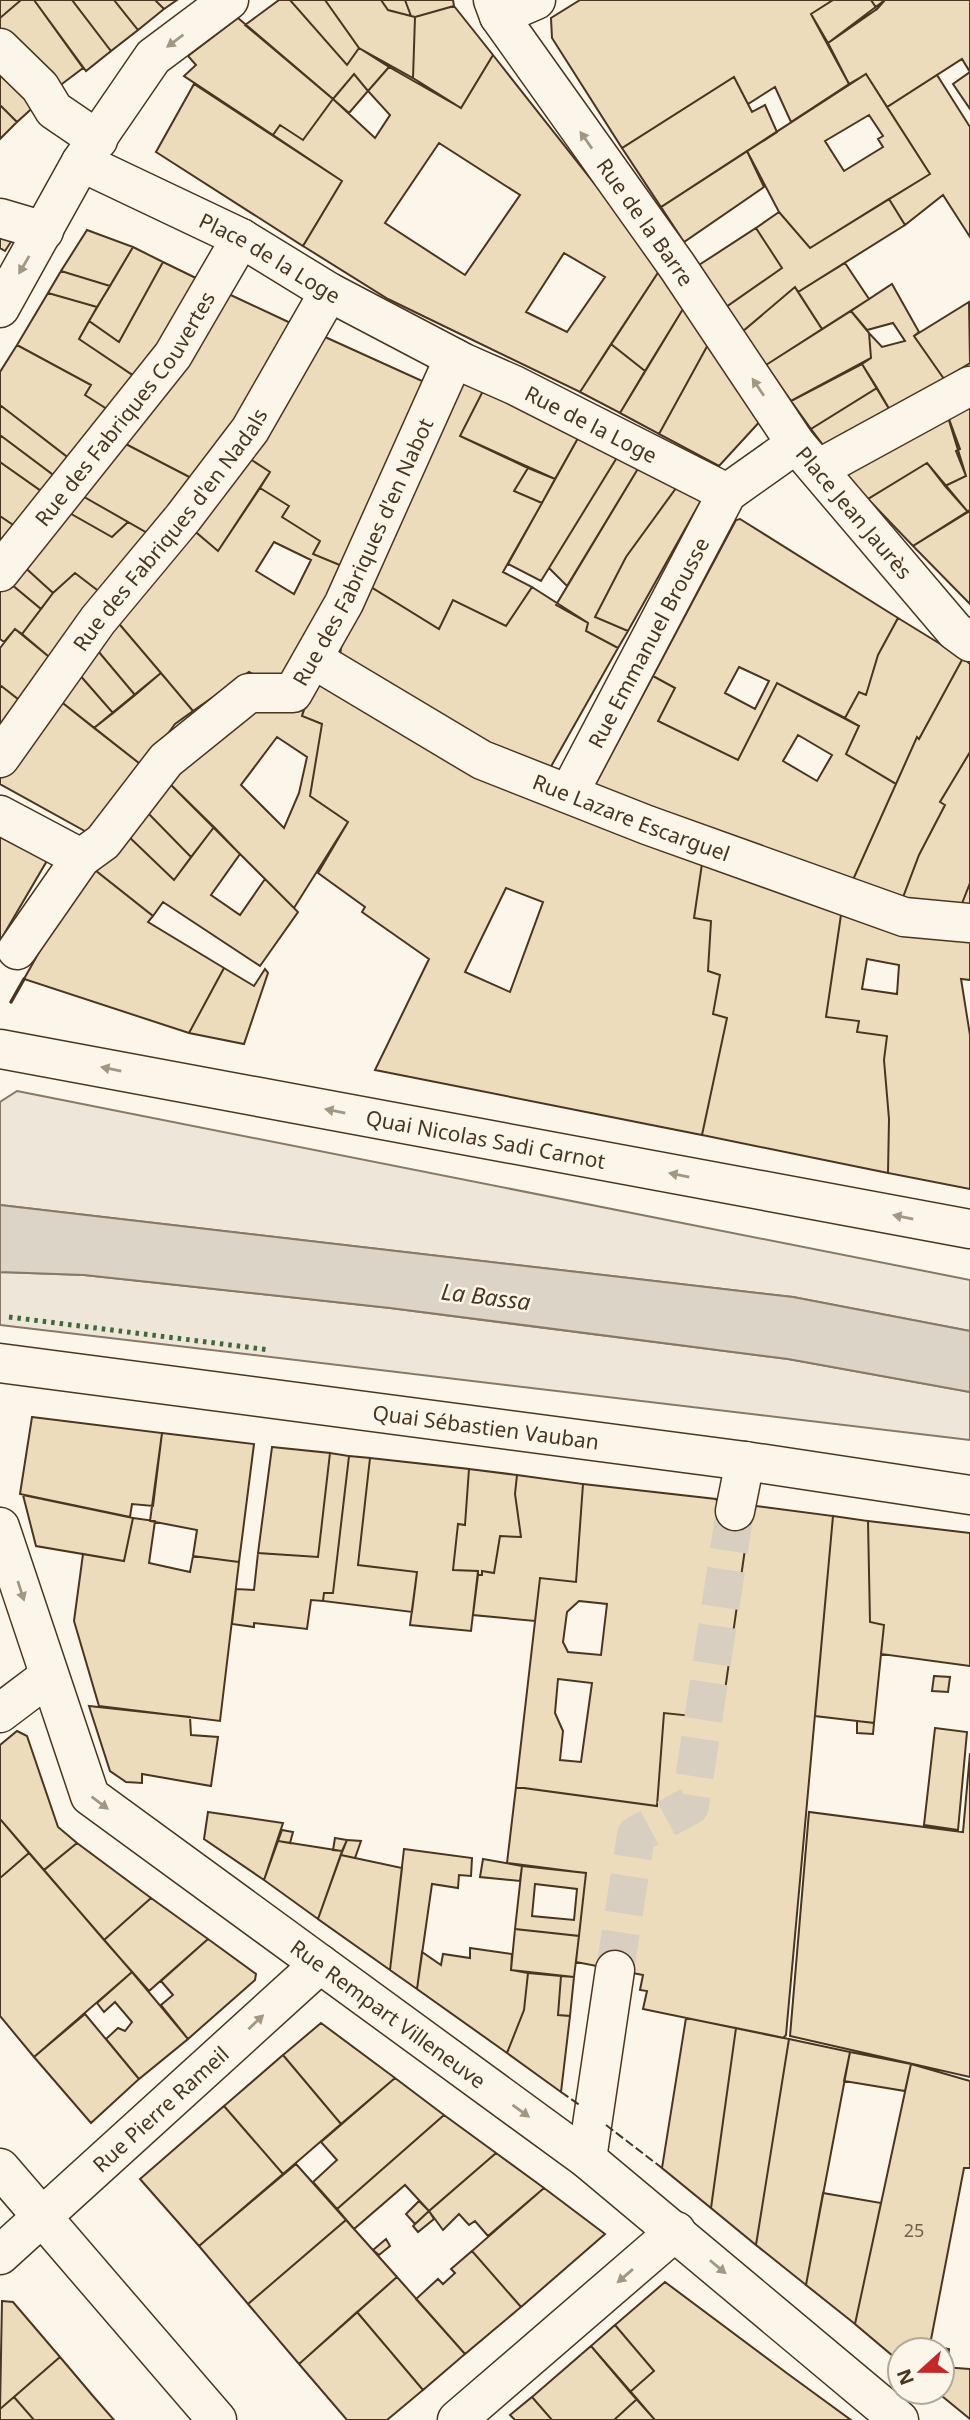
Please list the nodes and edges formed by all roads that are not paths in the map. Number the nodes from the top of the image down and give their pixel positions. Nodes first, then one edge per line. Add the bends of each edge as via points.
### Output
1 (229, 0) edge
2 (536, 0) edge
3 (496, 8) edge
4 (0, 48) edge
5 (90, 151) junction
6 (0, 218) edge
7 (44, 231) junction
8 (241, 238) junction
9 (329, 292) junction
10 (0, 308) edge
11 (454, 358) junction
12 (970, 386) edge
13 (808, 456) junction
14 (727, 493) junction
15 (0, 572) edge
16 (970, 642) edge
17 (313, 659) junction
18 (0, 758) edge
19 (569, 793) junction
20 (0, 815) edge
21 (81, 858) junction
22 (970, 923) edge
23 (17, 950) dead end
24 (0, 1049) edge
25 (970, 1229) edge
26 (0, 1363) edge
27 (745, 1461) junction
28 (970, 1495) edge
29 (736, 1511) tunnel mouth
30 (0, 1527) edge
31 (49, 1676) junction
32 (0, 1713) edge
33 (320, 1964) junction
34 (615, 1970) tunnel mouth
35 (587, 2159) junction
36 (0, 2168) edge
37 (44, 2217) junction
38 (676, 2231) junction
39 (0, 2255) edge
40 (217, 2420) edge
41 (457, 2420) edge
42 (899, 2420) edge

1 -> 5 street via 153,57
2 - 3 street
13 -> 3 street, Rue de la Barre
4 - 5 street, Place de la Loge via 40,87
5 - 7 street
5 - 8 street, Place de la Loge
6 - 7 street
7 -> 10 street
8 - 9 street, Place de la Loge
8 - 15 street, Rue des Fabriques Couvertes via 173,355
9 - 11 street, Place de la Loge
9 - 18 street, Rue des Fabriques d'en Nadals via 250,430 98,620
11 - 14 street, Rue de la Loge
11 - 17 street, Rue des Fabriques d'en Nabot via 344,603
12 - 13 street
13 - 14 street, Place Jean Jaurès
13 - 16 street, Place Jean Jaurès via 955,631
14 - 19 street, Rue Emmanuel Brousse
17 - 19 street, Rue Lazare Escarguel via 482,760
17 - 21 street, Rue des Fabriques d'en Nabot via 293,693 249,693 166,760 103,842
19 - 22 street, Rue Lazare Escarguel via 904,917
20 - 21 street
21 - 23 street, Rue des Fabriques d'en Nabot
25 -> 24 street, Quai Nicolas Sadi Carnot
26 - 27 street, Quai Sébastien Vauban
27 - 28 street, Quai Sébastien Vauban
27 - 29 street
30 -> 31 street, Rue Rempart Villeneuve
31 - 32 street
31 -> 33 street, Rue Rempart Villeneuve via 90,1796
33 -> 35 street, Rue Rempart Villeneuve
37 -> 33 street, Rue Pierre Rameil
34 - 35 street
35 - 38 street, Rue Rempart Villeneuve
36 - 37 street
37 - 39 street, Rue Pierre Rameil
37 - 40 street
38 -> 41 street
38 -> 42 street, Rue Rempart Villeneuve

